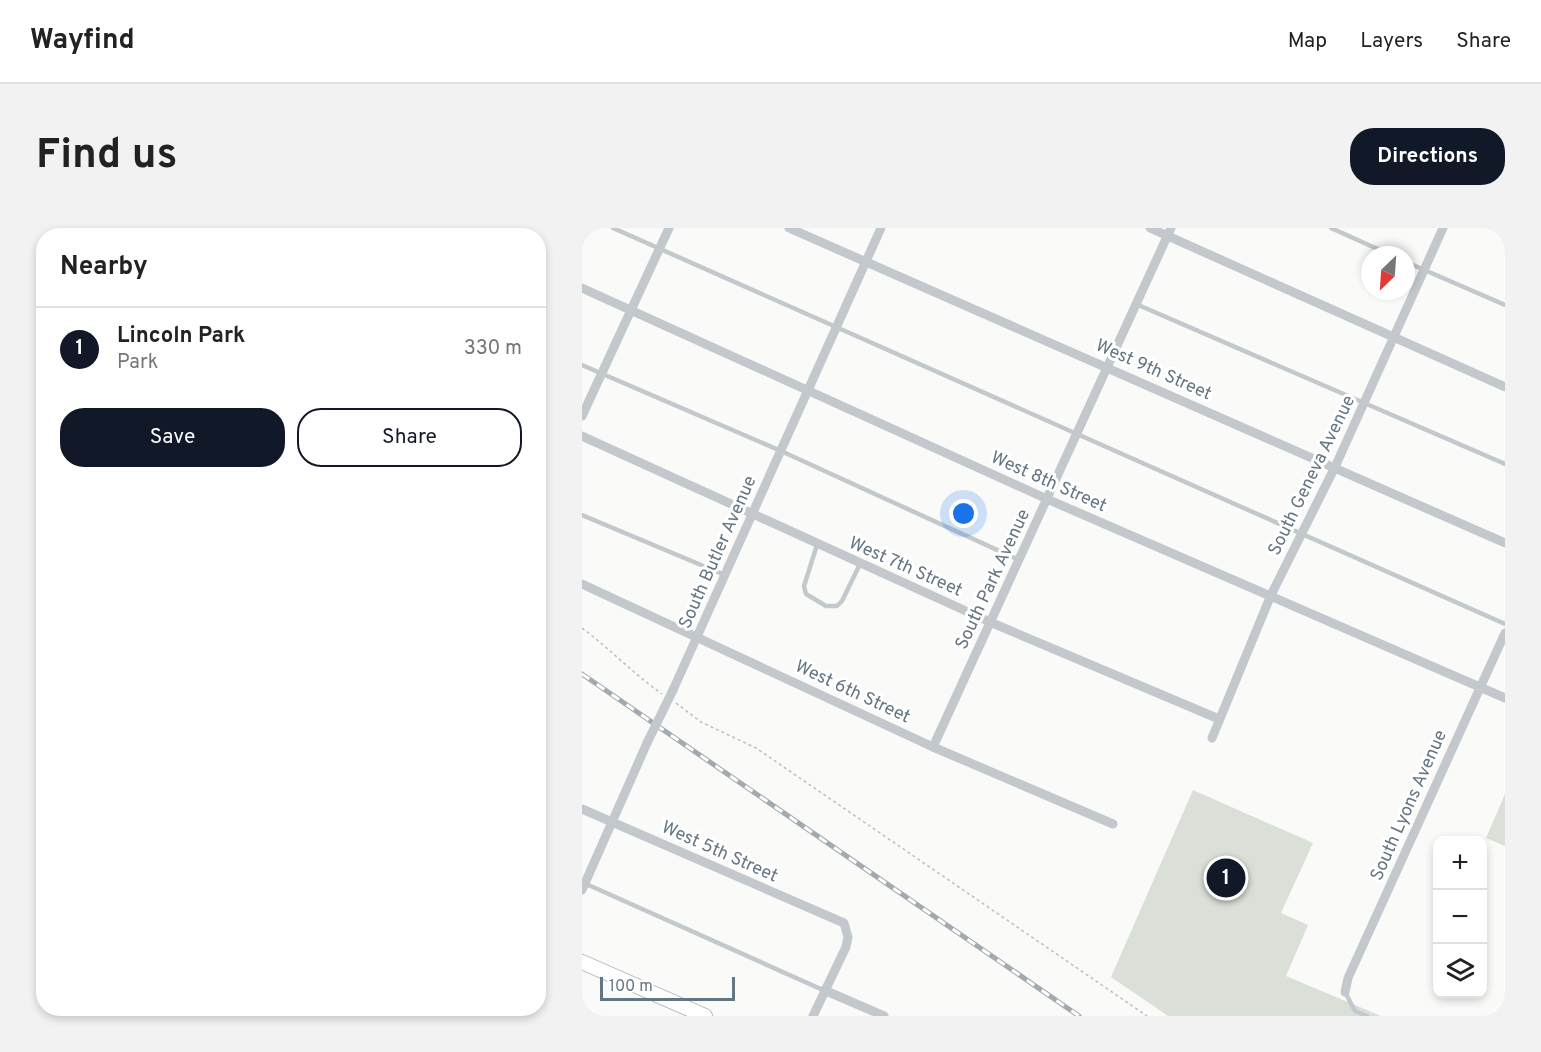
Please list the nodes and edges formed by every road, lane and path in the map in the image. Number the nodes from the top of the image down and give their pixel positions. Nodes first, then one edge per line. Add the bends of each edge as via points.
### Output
1 (613, 228) edge
2 (669, 228) edge
3 (789, 228) edge
4 (881, 228) edge
5 (1150, 228) edge
6 (1331, 228) edge
7 (1443, 228) edge
8 (1169, 232) edge
9 (1371, 246) edge
10 (660, 248) junction
11 (866, 263) junction
12 (1415, 266) edge
13 (1424, 270) junction
14 (582, 288) edge
15 (1136, 304) junction
16 (1505, 305) edge
17 (631, 309) junction
18 (837, 327) junction
19 (1393, 338) junction
20 (582, 365) edge
21 (1107, 366) junction
22 (601, 373) junction
23 (1505, 387) edge
24 (808, 391) junction
25 (1364, 401) junction
26 (582, 416) edge
27 (1077, 433) junction
28 (582, 436) edge
29 (781, 451) junction
30 (1505, 464) edge
31 (1335, 467) junction
32 (1047, 499) junction
33 (582, 515) edge
34 (752, 516) junction
35 (1302, 532) junction
36 (1505, 543) edge
37 (817, 545) junction
38 (1019, 560) junction
39 (860, 564) junction
40 (725, 576) junction
41 (582, 584) edge
42 (1271, 595) junction
43 (990, 622) junction
44 (1505, 624) edge
45 (582, 628) edge
46 (1505, 633) edge
47 (697, 637) junction
48 (1479, 686) junction
49 (663, 694) dead end
50 (672, 695) junction
51 (1505, 698) edge
52 (1219, 719) junction
53 (1212, 738) dead end
54 (933, 747) junction
55 (582, 809) edge
56 (613, 822) junction
57 (1113, 824) dead end
58 (583, 885) edge
59 (582, 962) edge
60 (824, 990) junction
61 (1345, 992) joint
62 (705, 1016) edge
63 (813, 1016) edge
64 (884, 1016) edge
65 (1147, 1016) edge
66 (1367, 1016) edge

1 - 10 lane
2 - 10 street
3 - 11 street, West 9th Street
4 - 11 street, South Butler Avenue
5 - 8 street
6 - 9 lane
7 - 13 street, South Geneva Avenue
8 - 15 street, South Park Avenue
8 - 19 street
10 - 17 street
10 - 18 lane
11 - 18 street, South Butler Avenue
11 - 21 street, West 9th Street
12 - 13 lane
13 - 16 lane
13 - 19 street, South Geneva Avenue
14 - 17 street, West 8th Street
15 - 21 street, South Park Avenue
15 - 25 lane
17 - 22 street
17 - 24 street, West 8th Street
18 - 24 street, South Butler Avenue
18 - 27 lane
19 - 23 street
19 - 25 street, South Geneva Avenue
20 - 22 lane
21 - 27 street, South Park Avenue
21 - 31 street, West 9th Street
22 - 26 street
22 - 29 lane
24 - 29 street, South Butler Avenue
24 - 32 street, West 8th Street
25 - 30 lane
25 - 31 street, South Geneva Avenue
27 - 32 street, South Park Avenue
27 - 35 lane
28 - 34 street, West 7th Street
29 - 34 street, South Butler Avenue
29 - 38 lane
31 - 35 street, South Geneva Avenue
31 - 36 street, West 9th Street
32 - 38 street, South Park Avenue
32 - 42 street, West 8th Street
33 - 40 lane
34 - 37 street, West 7th Street
34 - 40 street, South Butler Avenue
35 - 42 street, South Geneva Avenue
35 - 44 lane
37 - 39 street, West 7th Street
37 - 39 lane via 804,586 806,594 826,606 837,606 842,601
38 - 43 street, South Park Avenue
39 - 43 street, West 7th Street
40 - 47 street, South Butler Avenue
41 - 47 street, West 6th Street
42 - 48 street, West 8th Street
42 - 52 street, South Geneva Avenue
43 - 52 street, West 7th Street
43 - 54 street, South Park Avenue
45 - 49 path
46 - 48 street, South Lyons Avenue
47 - 50 street, South Butler Avenue
47 - 54 street, West 6th Street
48 - 51 street, West 8th Street
48 - 61 street, South Lyons Avenue
50 - 56 street, South Butler Avenue, bridge
50 - 65 path via 701,722 756,748
52 - 53 street, South Geneva Avenue
54 - 57 street, West 6th Street
55 - 56 street, West 5th Street
56 - 58 street, South Butler Avenue
56 - 60 street, West 5th Street via 844,923 846,947
58 - 60 lane
59 - 62 main road
60 - 63 street
60 - 64 street
61 - 66 lane via 1355,1011

